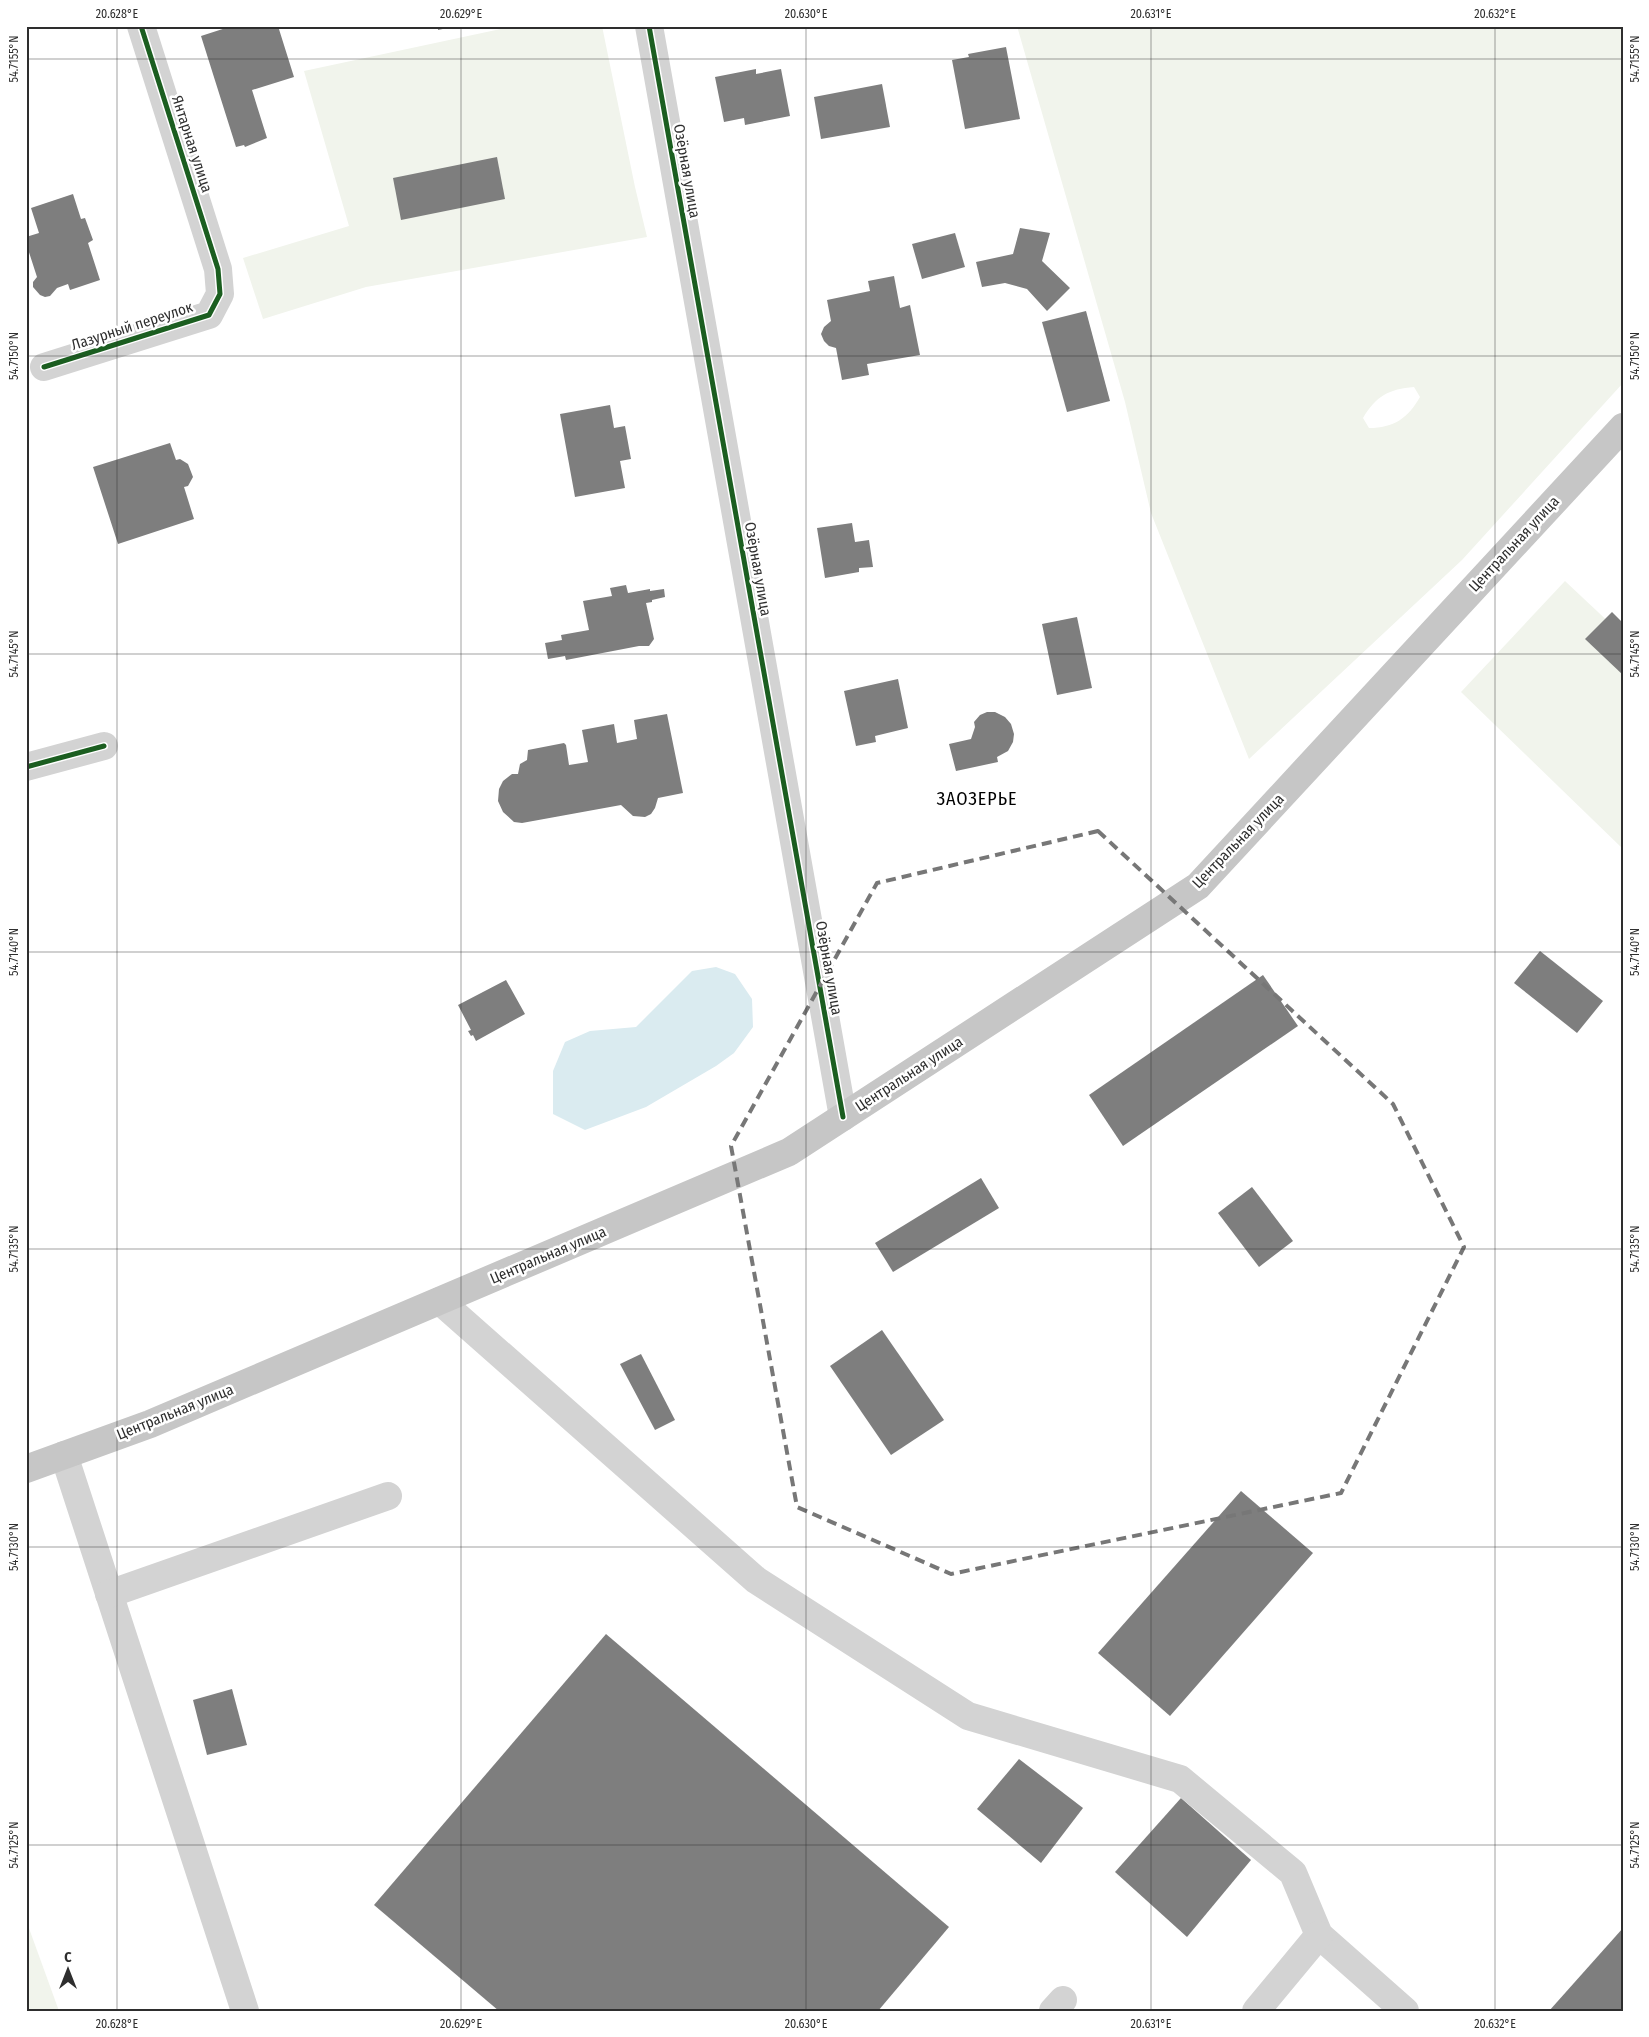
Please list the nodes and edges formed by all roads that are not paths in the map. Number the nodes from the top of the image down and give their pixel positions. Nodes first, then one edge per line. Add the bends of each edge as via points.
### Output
1 (141, 26) edge
2 (649, 26) edge
3 (218, 269) joint
4 (44, 367) dead end
5 (1623, 428) edge
6 (104, 746) dead end
7 (26, 766) edge
8 (843, 1117) junction
9 (440, 1301) junction
10 (64, 1456) junction
11 (26, 1469) edge
12 (388, 1496) dead end
13 (109, 1594) junction
14 (1319, 1935) junction
15 (245, 2011) edge
16 (1256, 2011) edge
17 (1406, 2011) edge

1 - 3 street, Янтарная улица
2 - 8 street, Озёрная улица
3 - 4 street, Лазурный переулок via 220,294 208,315
5 - 8 main road, Центральная улица via 1198,886
6 - 7 street
8 - 9 main road, Центральная улица via 789,1152
9 - 10 main road, Центральная улица via 150,1424
9 - 14 street via 756,1580 968,1716 1180,1779 1293,1873
10 - 11 main road, Центральная улица
10 - 13 street
12 - 13 street
13 - 15 street
14 - 16 street
14 - 17 street

